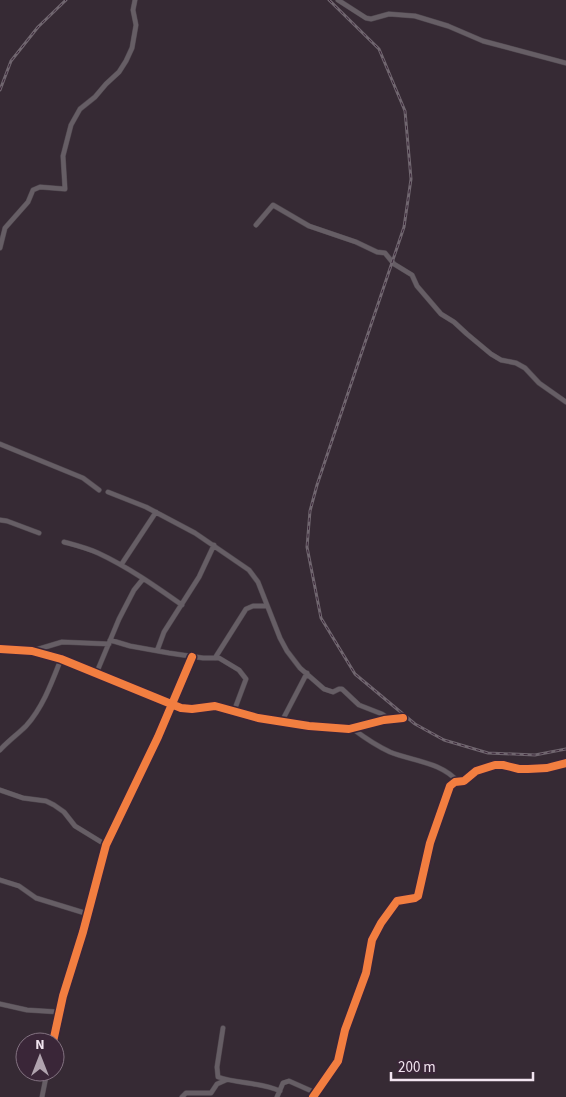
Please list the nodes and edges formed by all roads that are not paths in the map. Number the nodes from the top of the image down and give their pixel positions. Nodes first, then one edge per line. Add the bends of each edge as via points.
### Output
1 (135, 0) edge
2 (338, 0) edge
3 (566, 63) edge
4 (256, 225) dead end
5 (0, 248) edge
6 (566, 402) edge
7 (0, 444) edge
8 (99, 490) dead end
9 (108, 492) dead end
10 (156, 512) junction
11 (0, 520) edge
12 (39, 534) dead end
13 (64, 542) dead end
14 (214, 545) junction
15 (127, 556) junction
16 (121, 565) junction
17 (130, 571) junction
18 (143, 578) junction
19 (182, 605) junction
20 (267, 606) junction
21 (110, 642) junction
22 (0, 649) edge
23 (157, 651) junction
24 (32, 652) junction
25 (192, 657) junction
26 (215, 658) junction
27 (61, 659) junction
28 (96, 674) junction
29 (307, 674) junction
30 (172, 705) junction
31 (234, 711) junction
32 (403, 718) dead end
33 (389, 719) junction
34 (282, 721) junction
35 (353, 729) junction
36 (0, 750) edge
37 (566, 764) edge
38 (458, 782) junction
39 (0, 790) edge
40 (106, 845) junction
41 (0, 880) edge
42 (88, 914) junction
43 (0, 1004) edge
44 (59, 1012) junction
45 (223, 1028) dead end
46 (55, 1032) edge
47 (228, 1080) junction
48 (45, 1082) edge
49 (280, 1091) junction
50 (315, 1095) edge
51 (42, 1097) edge
52 (182, 1097) edge
53 (277, 1097) edge

1 - 5 street via 136,25 126,61 96,97 80,109 71,125 63,156 65,189 40,187 33,190 28,202 4,228
2 - 3 street via 366,18 389,14 415,16 483,41
4 - 6 street via 273,204 308,226 377,252 385,252 394,264 412,275 439,312 491,354 525,368 539,383
7 - 8 street via 83,478
9 - 10 street
10 - 14 street
10 - 15 street
11 - 12 street
13 - 16 street via 96,552
14 - 19 street
14 - 20 street via 249,570 258,582
15 - 16 street
15 - 17 street
16 - 17 street
17 - 18 street
18 - 19 street
18 - 21 street via 119,619
19 - 23 street via 164,632
20 - 26 street via 246,609
20 - 29 street via 283,645
21 - 23 street
21 - 24 street via 62,642
21 - 28 street
22 - 24 street
23 - 25 street
24 - 27 street
25 - 26 street
25 - 30 street
26 - 31 street via 239,670 246,679
27 - 28 street
27 - 36 street via 38,709 27,725
28 - 30 street
29 - 33 street via 324,689 333,692 342,689 359,706
29 - 34 street
30 - 31 street via 187,709 215,706
30 - 40 street
31 - 34 street
32 - 33 street
33 - 35 street
34 - 35 street
35 - 38 street via 390,752 439,768
37 - 38 street via 528,769 495,765
38 - 50 street via 452,784 446,794 418,896 397,901 375,933 366,973 340,1053
39 - 40 street via 54,804 75,826
40 - 42 street
41 - 42 street via 19,886 36,898
42 - 44 street
43 - 44 street
44 - 46 street
45 - 47 street via 216,1072 218,1077
47 - 49 street
47 - 52 street via 217,1084 211,1093 186,1093
48 - 51 street
49 - 50 street via 283,1083 289,1081
49 - 53 street

